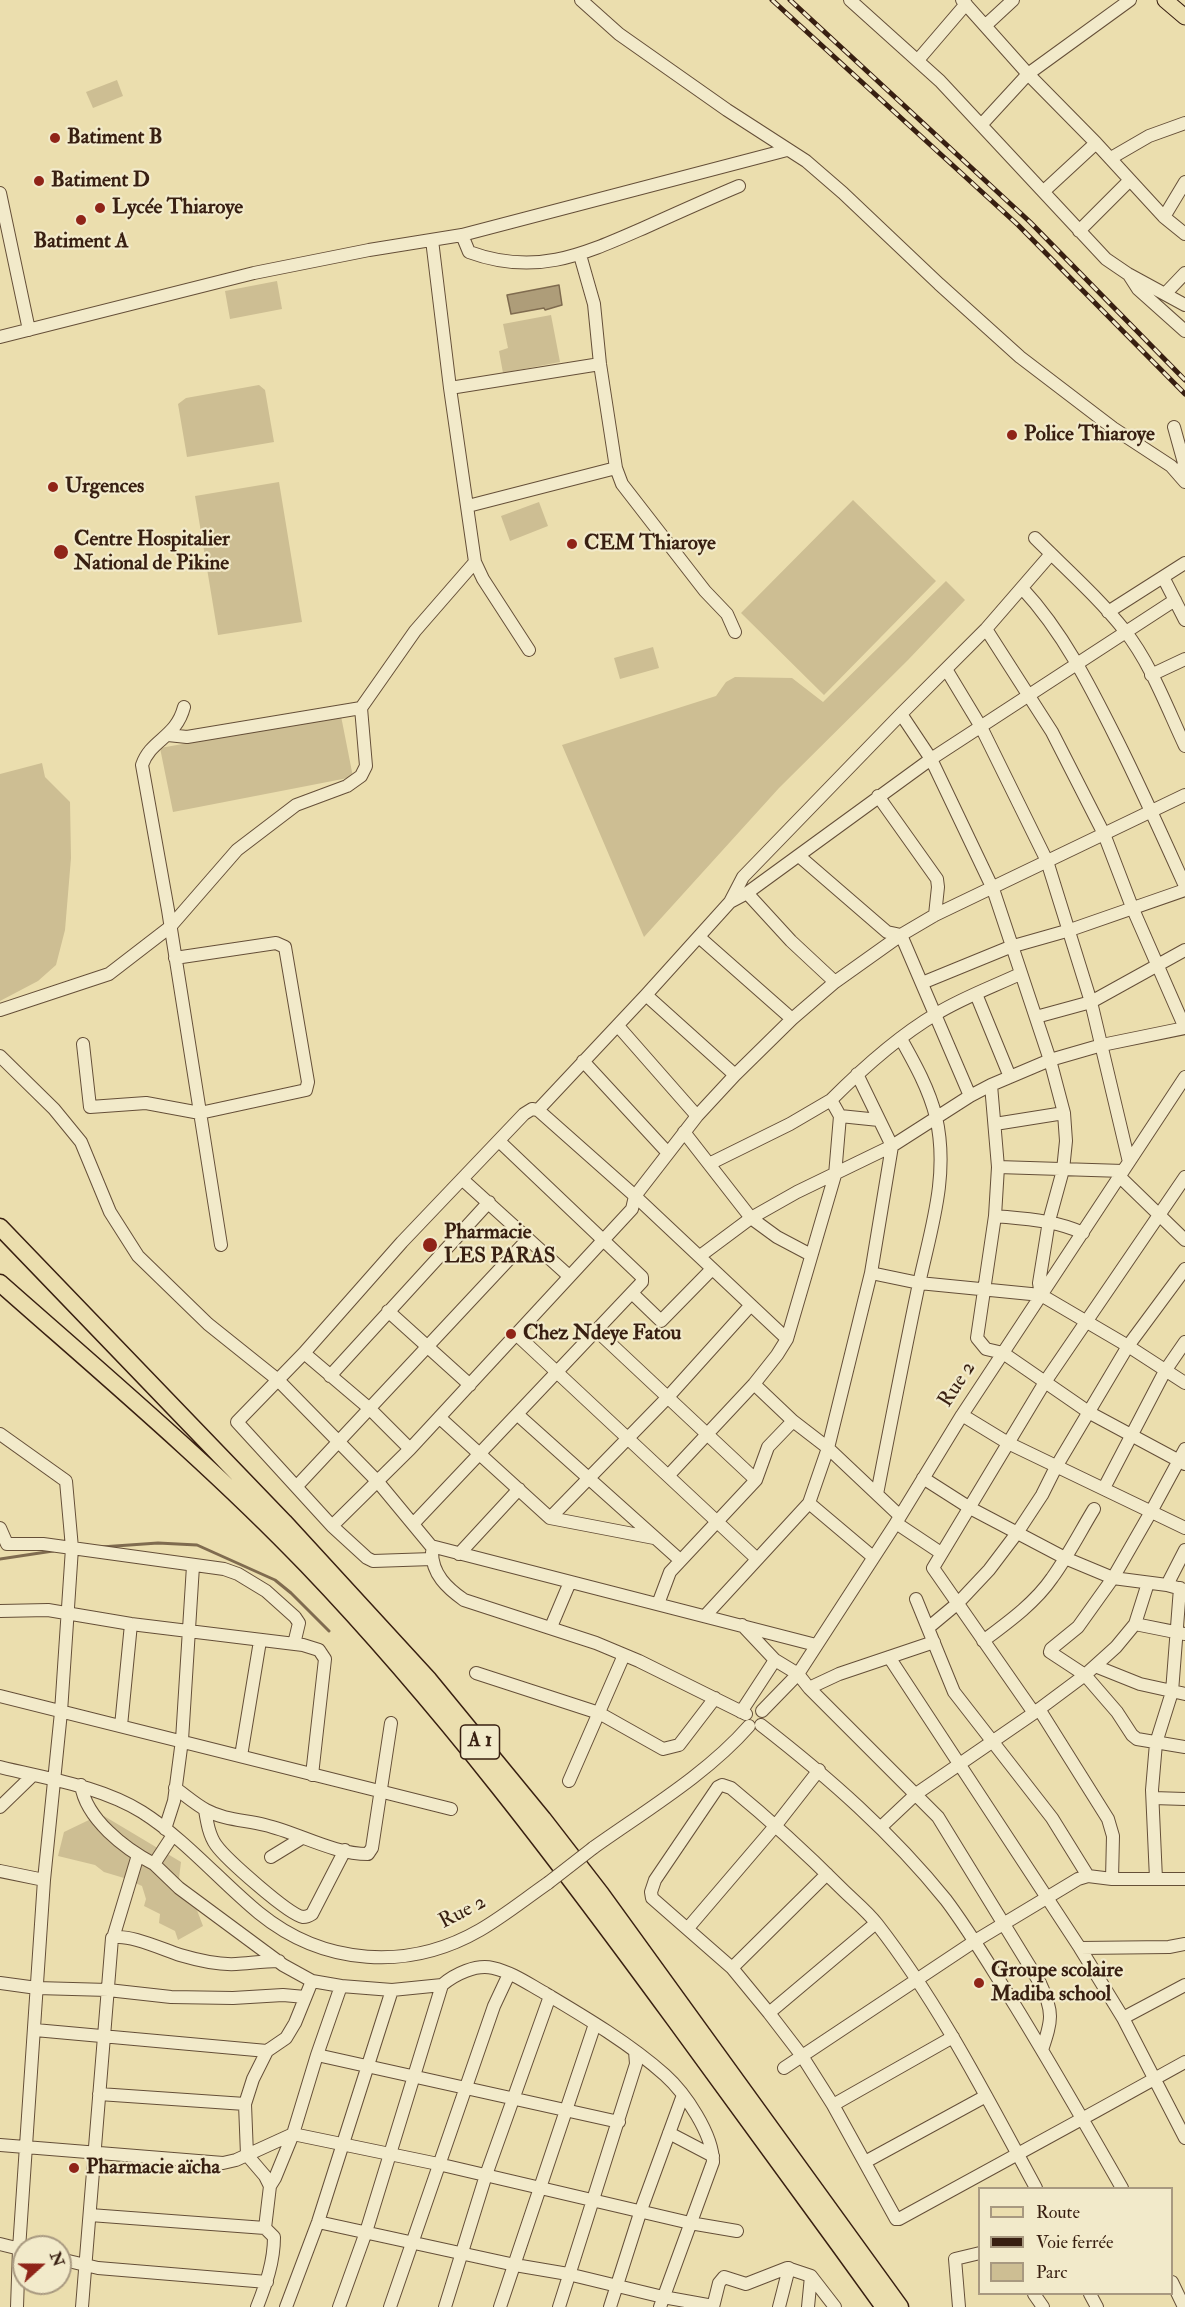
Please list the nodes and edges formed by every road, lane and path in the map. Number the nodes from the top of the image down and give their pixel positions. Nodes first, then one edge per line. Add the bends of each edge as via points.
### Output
1 (581, 0) edge
2 (850, 0) edge
3 (1013, 0) edge
4 (1130, 0) edge
5 (1165, 0) edge
6 (964, 2) edge
7 (1185, 17) edge
8 (986, 25) junction
9 (918, 60) junction
10 (1028, 74) junction
11 (982, 124) junction
12 (1182, 128) edge
13 (1096, 143) junction
14 (787, 150) junction
15 (1111, 158) junction
16 (1130, 180) junction
17 (1185, 182) edge
18 (739, 186) dead end
19 (1044, 191) junction
20 (0, 193) edge
21 (1164, 217) junction
22 (1080, 231) junction
23 (1185, 234) edge
24 (462, 235) junction
25 (432, 240) junction
26 (580, 255) junction
27 (1185, 273) edge
28 (1128, 274) junction
29 (1165, 294) junction
30 (1185, 305) edge
31 (29, 330) junction
32 (1185, 332) edge
33 (0, 337) edge
34 (600, 364) junction
35 (450, 388) junction
36 (1174, 426) dead end
37 (616, 468) junction
38 (1182, 479) edge
39 (468, 506) junction
40 (1035, 538) dead end
41 (1051, 554) junction
42 (475, 562) junction
43 (1185, 563) edge
44 (1163, 577) junction
45 (1022, 588) junction
46 (1175, 600) junction
47 (1108, 612) junction
48 (1185, 620) edge
49 (986, 629) junction
50 (735, 632) dead end
51 (1125, 632) junction
52 (529, 650) dead end
53 (1185, 659) edge
54 (1078, 663) junction
55 (946, 669) junction
56 (1151, 675) junction
57 (1030, 696) junction
58 (184, 707) dead end
59 (361, 708) junction
60 (901, 714) junction
61 (981, 728) junction
62 (168, 735) junction
63 (1185, 746) edge
64 (931, 759) junction
65 (1185, 795) edge
66 (878, 796) junction
67 (1152, 811) junction
68 (1104, 834) junction
69 (799, 856) junction
70 (1047, 861) junction
71 (1185, 888) edge
72 (993, 889) junction
73 (747, 893) junction
74 (730, 902) junction
75 (1132, 907) junction
76 (935, 915) junction
77 (170, 927) junction
78 (1070, 930) junction
79 (901, 936) junction
80 (699, 937) junction
81 (1010, 947) junction
82 (1185, 950) edge
83 (175, 958) junction
84 (1158, 965) junction
85 (1020, 974) junction
86 (835, 982) junction
87 (922, 983) junction
88 (976, 994) junction
89 (646, 995) junction
90 (1091, 1002) junction
91 (0, 1010) edge
92 (936, 1014) junction
93 (1036, 1017) junction
94 (792, 1019) junction
95 (618, 1026) junction
96 (1185, 1028) edge
97 (900, 1039) junction
98 (83, 1044) dead end
99 (1102, 1045) junction
100 (0, 1056) edge
101 (1050, 1060) junction
102 (583, 1061) junction
103 (857, 1074) junction
104 (735, 1075) junction
105 (1010, 1077) junction
106 (1185, 1077) edge
107 (991, 1085) junction
108 (970, 1096) junction
109 (831, 1100) junction
110 (538, 1110) junction
111 (200, 1113) junction
112 (1064, 1113) junction
113 (697, 1116) junction
114 (840, 1116) junction
115 (936, 1118) junction
116 (879, 1120) junction
117 (995, 1124) junction
118 (684, 1132) junction
119 (499, 1141) junction
120 (892, 1146) junction
121 (667, 1152) junction
122 (709, 1164) junction
123 (998, 1167) junction
124 (1063, 1170) junction
125 (1124, 1170) junction
126 (835, 1175) junction
127 (1185, 1177) edge
128 (463, 1180) junction
129 (635, 1196) junction
130 (489, 1202) junction
131 (995, 1216) junction
132 (1160, 1216) junction
133 (751, 1218) junction
134 (1049, 1221) junction
135 (0, 1227) edge
136 (1083, 1233) junction
137 (528, 1239) junction
138 (603, 1239) junction
139 (1185, 1240) edge
140 (221, 1245) dead end
141 (811, 1255) junction
142 (700, 1256) junction
143 (712, 1269) junction
144 (1185, 1269) edge
145 (871, 1273) junction
146 (569, 1276) junction
147 (919, 1283) junction
148 (0, 1284) edge
149 (985, 1288) junction
150 (633, 1294) junction
151 (1041, 1296) junction
152 (750, 1306) junction
153 (388, 1311) junction
154 (1086, 1322) junction
155 (597, 1331) junction
156 (516, 1334) junction
157 (787, 1339) junction
158 (1185, 1342) edge
159 (1128, 1346) junction
160 (427, 1348) junction
161 (304, 1353) junction
162 (1003, 1353) junction
163 (1165, 1371) junction
164 (558, 1373) junction
165 (330, 1376) junction
166 (278, 1380) junction
167 (1045, 1382) junction
168 (1185, 1383) edge
169 (754, 1384) junction
170 (470, 1385) junction
171 (668, 1397) junction
172 (370, 1409) junction
173 (1090, 1413) junction
174 (518, 1415) junction
175 (962, 1415) junction
176 (440, 1418) junction
177 (793, 1421) junction
178 (0, 1434) edge
179 (707, 1434) junction
180 (1132, 1436) junction
181 (628, 1438) junction
182 (337, 1443) junction
183 (1008, 1443) junction
184 (828, 1448) junction
185 (410, 1449) junction
186 (480, 1454) junction
187 (1183, 1457) edge
188 (1056, 1467) junction
189 (668, 1476) junction
190 (923, 1478) junction
191 (588, 1480) junction
192 (756, 1480) junction
193 (378, 1482) junction
194 (297, 1486) junction
195 (1104, 1488) junction
196 (519, 1489) junction
197 (877, 1494) junction
198 (809, 1503) junction
199 (969, 1508) junction
200 (1094, 1509) dead end
201 (1152, 1510) junction
202 (550, 1518) junction
203 (898, 1519) junction
204 (716, 1521) junction
205 (413, 1524) junction
206 (332, 1526) junction
207 (0, 1528) edge
208 (1185, 1528) edge
209 (1017, 1533) junction
210 (654, 1538) junction
211 (3, 1546) edge
212 (72, 1548) junction
213 (1185, 1550) edge
214 (431, 1552) junction
215 (941, 1553) junction
216 (459, 1554) junction
217 (873, 1557) junction
218 (1065, 1558) junction
219 (757, 1559) junction
220 (680, 1560) junction
221 (193, 1566) junction
222 (1113, 1578) junction
223 (570, 1582) junction
224 (1148, 1583) junction
225 (1177, 1588) edge
226 (916, 1599) dead end
227 (958, 1603) junction
228 (658, 1604) junction
229 (0, 1611) edge
230 (67, 1614) junction
231 (705, 1616) junction
232 (131, 1624) junction
233 (1135, 1624) junction
234 (741, 1625) junction
235 (551, 1627) junction
236 (928, 1628) junction
237 (189, 1632) junction
238 (1180, 1633) edge
239 (260, 1641) junction
240 (983, 1641) junction
241 (934, 1642) junction
242 (294, 1644) junction
243 (816, 1645) junction
244 (624, 1654) junction
245 (889, 1657) junction
246 (775, 1660) junction
247 (1095, 1666) junction
248 (476, 1673) dead end
249 (798, 1674) junction
250 (1084, 1675) junction
251 (809, 1688) junction
252 (1172, 1692) junction
253 (1185, 1694) edge
254 (0, 1696) edge
255 (715, 1698) junction
256 (1037, 1711) junction
257 (61, 1712) junction
258 (599, 1713) junction
259 (749, 1719) junction
260 (391, 1723) dead end
261 (121, 1726) junction
262 (182, 1740) junction
263 (991, 1742) junction
264 (1156, 1743) junction
265 (1185, 1747) edge
266 (241, 1756) junction
267 (958, 1764) junction
268 (0, 1767) edge
269 (819, 1770) junction
270 (33, 1775) junction
271 (312, 1775) junction
272 (54, 1780) junction
273 (569, 1781) dead end
274 (81, 1785) junction
275 (176, 1788) junction
276 (381, 1793) junction
277 (916, 1794) junction
278 (1153, 1798) junction
279 (1185, 1799) edge
280 (0, 1807) edge
281 (452, 1809) dead end
282 (206, 1810) junction
283 (776, 1825) junction
284 (881, 1827) junction
285 (169, 1832) junction
286 (302, 1838) junction
287 (345, 1850) junction
288 (138, 1855) junction
289 (271, 1857) dead end
290 (154, 1864) junction
291 (0, 1871) edge
292 (827, 1874) junction
293 (1088, 1876) junction
294 (1112, 1879) junction
295 (1156, 1879) junction
296 (44, 1880) junction
297 (1185, 1880) edge
298 (1047, 1897) junction
299 (876, 1923) junction
300 (1003, 1924) junction
301 (688, 1928) junction
302 (113, 1938) junction
303 (975, 1941) junction
304 (1185, 1944) edge
305 (1080, 1948) junction
306 (279, 1961) junction
307 (732, 1968) junction
308 (508, 1974) junction
309 (312, 1981) junction
310 (916, 1981) junction
311 (0, 1983) edge
312 (442, 1985) junction
313 (1185, 1985) edge
314 (341, 1986) junction
315 (38, 1988) junction
316 (108, 1990) junction
317 (392, 1990) junction
318 (550, 1996) junction
319 (304, 1997) junction
320 (769, 2013) junction
321 (1123, 2018) junction
322 (595, 2024) junction
323 (35, 2030) junction
324 (104, 2037) junction
325 (953, 2037) junction
326 (1042, 2050) junction
327 (267, 2051) junction
328 (634, 2051) junction
329 (317, 2055) junction
330 (802, 2056) junction
331 (1185, 2062) edge
332 (366, 2067) junction
333 (784, 2068) dead end
334 (415, 2078) junction
335 (1155, 2079) junction
336 (465, 2089) junction
337 (99, 2094) junction
338 (683, 2095) junction
339 (986, 2096) junction
340 (513, 2099) junction
341 (245, 2104) junction
342 (833, 2105) junction
343 (566, 2111) junction
344 (1082, 2118) junction
345 (619, 2122) junction
346 (669, 2133) junction
347 (293, 2134) junction
348 (1185, 2138) edge
349 (343, 2144) junction
350 (0, 2145) edge
351 (26, 2147) junction
352 (95, 2153) junction
353 (390, 2154) junction
354 (1017, 2154) junction
355 (247, 2155) junction
356 (713, 2156) junction
357 (865, 2162) junction
358 (438, 2164) junction
359 (486, 2175) junction
360 (270, 2186) junction
361 (1034, 2187) edge
362 (1121, 2187) edge
363 (538, 2188) junction
364 (594, 2202) junction
365 (641, 2210) junction
366 (90, 2215) junction
367 (318, 2222) junction
368 (690, 2223) junction
369 (265, 2228) junction
370 (737, 2231) dead end
371 (366, 2232) junction
372 (22, 2235) edge
373 (413, 2243) junction
374 (462, 2252) junction
375 (978, 2253) edge
376 (72, 2262) edge
377 (86, 2265) junction
378 (515, 2265) junction
379 (789, 2268) junction
380 (568, 2274) junction
381 (811, 2276) junction
382 (267, 2282) junction
383 (1173, 2285) edge
384 (616, 2287) junction
385 (661, 2302) edge
386 (713, 2306) edge
387 (82, 2307) edge
388 (257, 2307) edge
389 (286, 2307) edge
390 (339, 2307) edge
391 (390, 2307) edge
392 (445, 2307) edge
393 (500, 2307) edge
394 (559, 2307) edge
395 (610, 2307) edge
396 (779, 2307) edge
397 (808, 2307) edge
398 (835, 2307) edge
399 (884, 2307) edge
400 (900, 2307) edge
401 (959, 2307) edge
402 (1184, 2307) edge

1 - 14 street via 619,34
2 - 9 street
3 - 8 street
4 - 10 street
5 - 7 main road
6 - 8 street
6 - 9 street
8 - 10 street
9 - 11 street
10 - 11 street
10 - 13 street
11 - 19 street
12 - 15 street via 1149,136
13 - 15 street
13 - 19 street
14 - 24 street
14 - 38 street via 843,193 1020,357 1113,428 1171,466
15 - 16 street
16 - 21 street
16 - 22 street
17 - 21 street
18 - 26 street
19 - 22 street
20 - 31 street
21 - 23 street
22 - 28 street via 1106,259
24 - 25 street
24 - 26 street via 469,252 490,260 536,263
25 - 31 street via 264,271
25 - 35 street
26 - 34 street via 594,304
27 - 29 street
28 - 29 street
28 - 32 street via 1138,289
29 - 30 street
31 - 33 street
34 - 35 street
34 - 37 street
35 - 39 street
36 - 38 street via 1184,463
37 - 39 street
37 - 50 street via 630,496 727,614
39 - 42 street
40 - 41 street
41 - 45 street
41 - 47 street
42 - 52 street
42 - 59 street via 415,631
43 - 44 street
44 - 46 street
44 - 47 street
45 - 49 street
45 - 54 street
46 - 48 street
46 - 51 street
47 - 51 street
49 - 55 street
49 - 57 street
51 - 54 street
51 - 56 street
53 - 56 street
54 - 57 street
54 - 67 street
55 - 60 street
55 - 61 street
56 - 63 street
57 - 61 street
57 - 68 street
58 - 62 street via 181,720
59 - 62 street via 186,737
59 - 77 street via 366,766 361,776 347,786 296,805 237,850
60 - 64 street
60 - 74 street via 742,877
61 - 64 street
61 - 70 street
62 - 77 street via 150,749 142,765
64 - 66 street
64 - 72 street
65 - 67 street
66 - 69 street
66 - 76 street via 937,879
67 - 68 street
67 - 71 street
68 - 70 street
68 - 75 street
69 - 73 street
69 - 79 street via 887,932
70 - 72 street
70 - 78 street
71 - 75 street
72 - 76 street
72 - 81 street
73 - 74 street
73 - 86 street
74 - 80 street
75 - 78 street
75 - 84 street
76 - 79 street
77 - 83 street
77 - 91 street via 105,976
78 - 81 street
78 - 90 street
79 - 86 street
79 - 87 street
80 - 89 street
80 - 94 street
81 - 85 street
81 - 87 street
82 - 84 street
83 - 111 street
83 - 111 street via 276,943 285,947 308,1082 302,1093
84 - 90 street
84 - 96 street
85 - 88 street
85 - 93 street
86 - 94 street
87 - 92 street
88 - 92 street
88 - 105 street
89 - 95 street
89 - 104 street
90 - 93 street
90 - 99 street
92 - 97 street
92 - 108 street
93 - 101 street
94 - 104 street
95 - 102 street
95 - 113 street
96 - 99 street
97 - 103 street
97 - 115 street via 921,1074
98 - 111 street via 90,1107 146,1103
99 - 101 street
99 - 125 street
100 - 166 street via 81,1142 110,1212 138,1257 208,1324
101 - 105 street
101 - 112 street
102 - 110 street
102 - 121 street
103 - 109 street
103 - 116 street
104 - 113 street
105 - 107 street
106 - 125 street, Rue 2
107 - 108 street
107 - 117 street
108 - 115 street
109 - 114 street
109 - 122 street
110 - 119 street via 524,1114
110 - 129 street
111 - 140 street
112 - 117 street
112 - 124 street
113 - 118 street
114 - 116 street
114 - 126 street
115 - 120 street
115 - 147 street via 941,1170 936,1215
116 - 120 street
117 - 123 street
118 - 121 street
118 - 122 street
119 - 128 street
119 - 138 street
120 - 126 street
120 - 145 street
121 - 129 street
122 - 133 street
123 - 124 street
123 - 131 street
124 - 125 street
124 - 134 street
125 - 132 street
125 - 136 street, Rue 2
126 - 133 street
126 - 141 street
127 - 132 street
128 - 130 street
128 - 161 street
129 - 138 street via 632,1209
129 - 142 street
130 - 137 street
130 - 153 street
131 - 134 street
131 - 149 street
132 - 139 street
132 - 154 street
133 - 141 street
133 - 142 street
134 - 136 street
134 - 151 street via 1039,1283
135 - 400 highway, A 1 via 284,1522 429,1680 601,1894
136 - 151 street, Rue 2
137 - 146 street
137 - 160 street
138 - 146 street
138 - 150 street via 642,1277
141 - 157 street
142 - 143 street
143 - 150 street via 661,1321
143 - 152 street
144 - 159 street
145 - 147 street
145 - 184 street
146 - 156 street
147 - 149 street
147 - 197 street
148 - 399 highway, A 1 via 272,1529 422,1693 577,1886
149 - 151 street
149 - 162 street via 977,1338 986,1349
150 - 155 street
151 - 154 street
151 - 162 street, Rue 2
152 - 157 street
152 - 171 street
153 - 160 street
153 - 165 street
154 - 159 street
154 - 167 street
155 - 164 street
155 - 171 street
156 - 164 street
156 - 170 street
157 - 169 street
158 - 163 street
159 - 163 street
159 - 173 street
160 - 170 street
160 - 172 street
161 - 165 street
161 - 166 street
162 - 167 street
162 - 175 street, Rue 2
163 - 168 street
163 - 180 street
164 - 174 street
164 - 181 street
165 - 172 street
166 - 182 street
166 - 194 street via 237,1422
167 - 173 street
167 - 183 street
169 - 177 street
169 - 179 street
170 - 176 street
171 - 179 street
171 - 181 street
172 - 182 street
172 - 185 street
173 - 180 street
173 - 188 street
174 - 186 street
174 - 191 street
175 - 183 street
175 - 190 street, Rue 2
176 - 185 street
176 - 186 street
177 - 184 street
177 - 192 street via 768,1447
178 - 212 street via 66,1482
179 - 189 street
179 - 192 street
180 - 187 street
180 - 195 street
181 - 189 street
181 - 191 street
182 - 193 street
182 - 194 street
183 - 188 street
183 - 199 street
184 - 197 street
184 - 198 street
185 - 193 street
186 - 196 street
186 - 205 street
187 - 201 street
188 - 195 street
188 - 209 street
189 - 204 street
190 - 199 street
190 - 203 street, Rue 2
191 - 202 street
191 - 210 street
192 - 204 street
193 - 205 street
193 - 206 street
194 - 206 street
195 - 201 street
196 - 202 street
196 - 216 street
197 - 203 street
198 - 217 street
198 - 219 street
199 - 209 street
199 - 215 street
200 - 218 street
201 - 208 street
201 - 222 street
202 - 210 street
203 - 215 street
203 - 217 street, Rue 2
204 - 219 street
204 - 220 street
205 - 214 street
206 - 214 street via 373,1561
207 - 211 street
209 - 218 street
209 - 227 street
210 - 220 street
211 - 212 street via 43,1544
212 - 221 street
212 - 230 street
213 - 225 street
214 - 216 street
214 - 235 street via 435,1570 446,1587 464,1600
215 - 227 street via 933,1568
216 - 223 street
217 - 243 street, Rue 2
218 - 222 street
218 - 240 street via 1044,1588
219 - 231 street
220 - 228 street via 666,1578
221 - 237 street
221 - 242 street via 232,1571 266,1591 296,1617 299,1623
222 - 224 street
222 - 250 street via 1078,1627 1051,1649 1051,1654
223 - 228 street
223 - 235 street
224 - 225 street
224 - 233 street
225 - 238 street
226 - 236 street
227 - 236 street
227 - 240 street
228 - 231 street
229 - 230 street via 34,1609
230 - 232 street
230 - 257 street
231 - 234 street
232 - 237 street
232 - 261 street
233 - 238 street
233 - 247 street
234 - 243 street
234 - 246 street
235 - 244 street
236 - 241 street
237 - 239 street
237 - 262 street
238 - 252 street
239 - 242 street
239 - 266 street
240 - 256 street
241 - 245 street
241 - 263 street via 954,1692
242 - 271 street via 319,1650 325,1659
243 - 249 street, Rue 2
244 - 255 street
244 - 258 street
245 - 251 street
245 - 267 street
246 - 249 street
246 - 259 street, Rue 2
247 - 250 street
247 - 252 street
248 - 258 street
249 - 251 street
249 - 259 street, Rue 2 via 762,1711 753,1708
250 - 256 street
250 - 264 street via 1132,1735 1142,1742
251 - 277 street
252 - 253 street
252 - 264 street
254 - 257 street
255 - 258 street via 679,1745 668,1749
255 - 259 street
256 - 263 street
256 - 294 street via 1108,1820 1113,1836
257 - 261 street
257 - 272 street
258 - 273 street
259 - 269 street
259 - 285 street, Rue 2, bridge via 739,1738 698,1772 497,1919 453,1943 403,1957 361,1956 308,1944 282,1930 242,1898
260 - 276 street
261 - 262 street
262 - 266 street
262 - 275 street
263 - 267 street
263 - 293 street via 1065,1836
264 - 265 street
264 - 278 street
266 - 271 street
267 - 277 street
267 - 298 street
268 - 270 street, Rue 2
269 - 283 street
269 - 284 street
270 - 272 street, Rue 2
270 - 280 street
271 - 276 street
272 - 274 street, Rue 2
272 - 296 street
274 - 285 street, Rue 2 via 128,1804
274 - 288 street via 88,1806 119,1843
275 - 282 street
275 - 285 street
276 - 281 street
276 - 287 street via 370,1852
277 - 284 street
277 - 300 street via 938,1817
278 - 279 street
278 - 295 street
282 - 286 street
282 - 287 street via 212,1838 221,1851 302,1917 312,1914
283 - 292 street
283 - 301 street
283 - 301 street via 731,1788 718,1787 651,1887 655,1902
284 - 303 street via 937,1890
285 - 290 street
286 - 287 street
286 - 289 street
288 - 290 street
288 - 302 street
290 - 306 street via 179,1888
291 - 296 street
292 - 299 street
292 - 307 street
293 - 294 street
293 - 298 street
294 - 295 street
295 - 297 street
296 - 315 street
298 - 300 street
298 - 305 street
299 - 310 street
299 - 320 street
300 - 303 street
300 - 326 street via 1040,1983 1052,2012
301 - 307 street
302 - 306 street via 213,1962
302 - 316 street
303 - 310 street
303 - 326 street
304 - 305 street
305 - 321 street
306 - 309 street
307 - 320 street
308 - 312 street via 479,1968
308 - 318 street
308 - 336 street
309 - 314 street
309 - 319 street
310 - 325 street
310 - 330 street
311 - 315 street
312 - 317 street
312 - 334 street
313 - 321 street
314 - 317 street
314 - 329 street
315 - 316 street
315 - 323 street
316 - 319 street via 171,1997
316 - 324 street
317 - 332 street
318 - 322 street
318 - 340 street
319 - 327 street via 286,2038
320 - 330 street
321 - 335 street
322 - 328 street
322 - 343 street
323 - 324 street
323 - 351 street
324 - 327 street
324 - 337 street
325 - 339 street
325 - 342 street
326 - 344 street
327 - 341 street
328 - 338 street
328 - 345 street via 636,2064
329 - 332 street
329 - 347 street
330 - 333 street
330 - 342 street
331 - 335 street
332 - 334 street
332 - 349 street
334 - 336 street
334 - 353 street
335 - 344 street
335 - 348 street
336 - 340 street
336 - 358 street
337 - 341 street
337 - 352 street
338 - 346 street
338 - 356 street via 711,2143
339 - 354 street
339 - 357 street
340 - 343 street
340 - 359 street
341 - 355 street
342 - 357 street
343 - 345 street
343 - 363 street
344 - 354 street
344 - 362 street
345 - 364 street
346 - 356 street
346 - 365 street
347 - 349 street
347 - 355 street
347 - 360 street
349 - 353 street
349 - 367 street
350 - 351 street
351 - 352 street
351 - 372 street
352 - 355 street via 223,2163
352 - 366 street
353 - 358 street
353 - 371 street
354 - 357 street via 898,2219
354 - 361 street
355 - 360 street
356 - 368 street
358 - 359 street
358 - 373 street
359 - 363 street
359 - 374 street
360 - 369 street
363 - 364 street
363 - 378 street
364 - 365 street
364 - 380 street
365 - 368 street
365 - 384 street
366 - 369 street
366 - 377 street
367 - 371 street
367 - 389 street
368 - 370 street
368 - 385 street
369 - 382 street via 274,2237
371 - 373 street
371 - 390 street
373 - 374 street
373 - 391 street
374 - 378 street
374 - 392 street
375 - 401 street via 955,2259
376 - 377 street
377 - 382 street
377 - 387 street
378 - 380 street
378 - 393 street
379 - 381 street
379 - 386 street via 746,2284 724,2277
379 - 396 street
380 - 384 street
380 - 394 street
381 - 397 street
381 - 398 street
382 - 388 street
383 - 402 street
384 - 385 street
384 - 395 street
385 - 386 street

